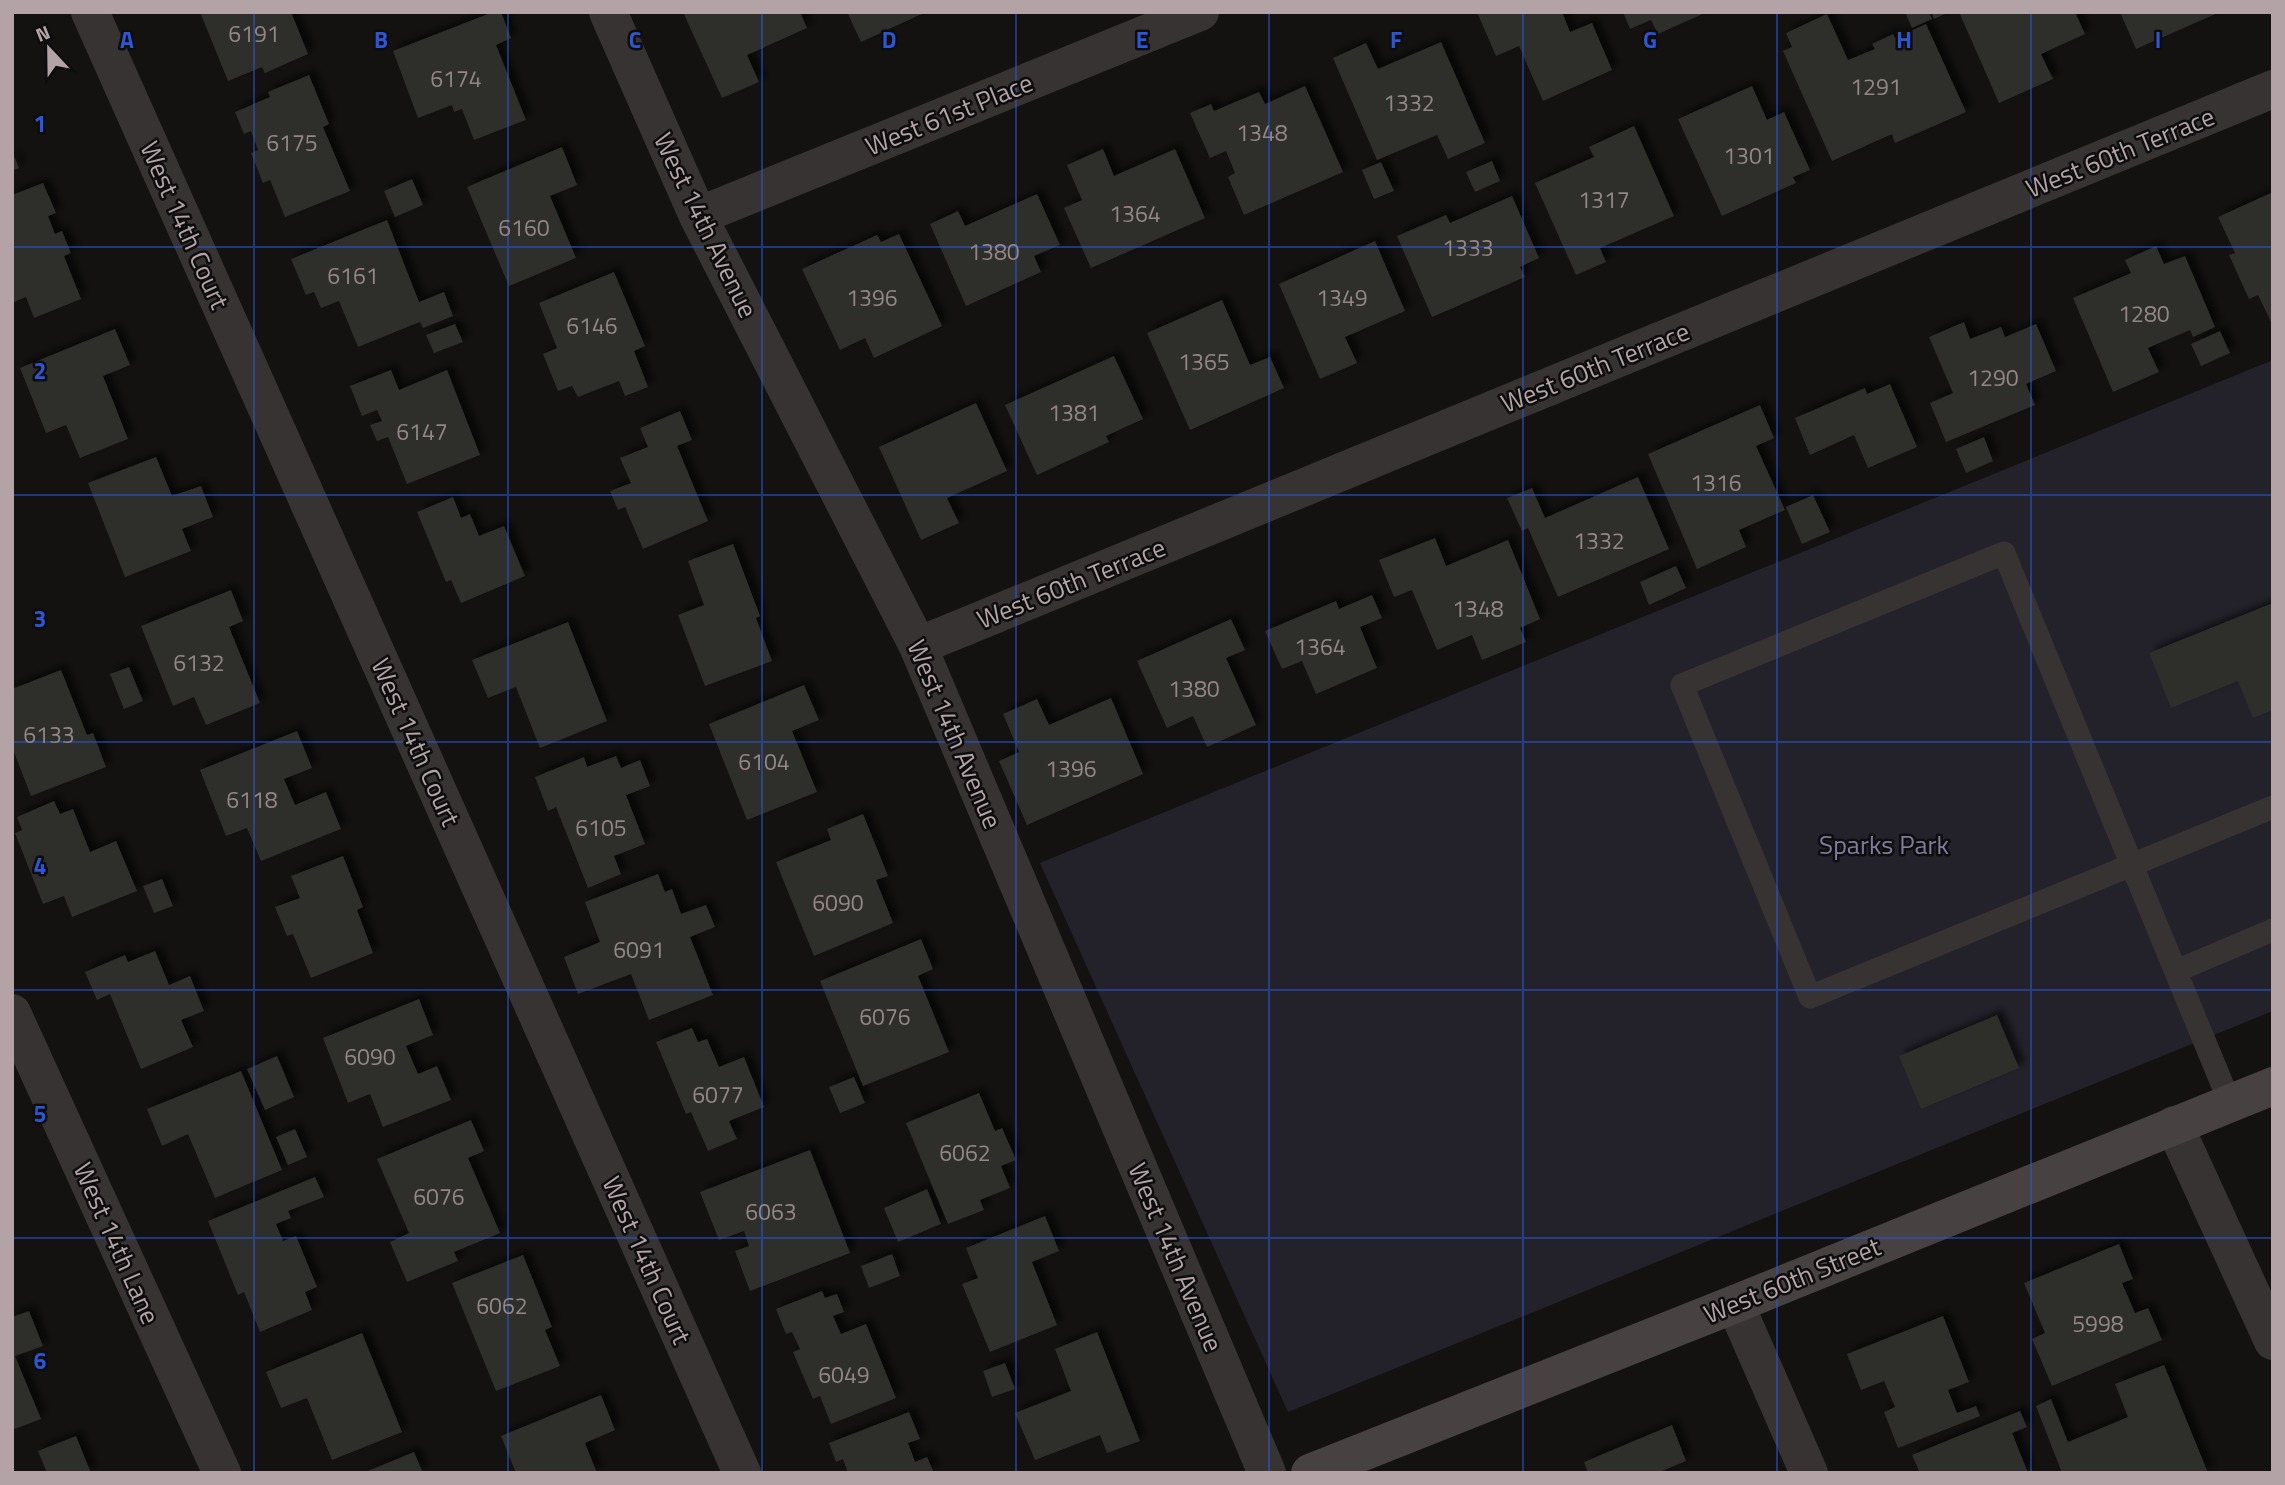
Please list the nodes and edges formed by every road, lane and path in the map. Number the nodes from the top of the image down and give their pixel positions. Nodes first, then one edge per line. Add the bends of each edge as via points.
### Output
1 (90, 12) edge
2 (608, 12) edge
3 (1200, 12) edge
4 (2273, 89) edge
5 (698, 216) junction
6 (918, 646) junction
7 (2273, 807) edge
8 (2132, 864) junction
9 (2273, 930) edge
10 (2176, 971) junction
11 (12, 1013) edge
12 (2273, 1086) edge
13 (2230, 1103) junction
14 (2174, 1125) junction
15 (1735, 1304) junction
16 (2273, 1342) edge
17 (222, 1473) edge
18 (742, 1473) edge
19 (1267, 1473) edge
20 (1310, 1473) edge
21 (1809, 1473) edge

1 - 18 street, West 14th Court
2 - 5 street, West 14th Avenue
3 - 5 street, West 61st Place
4 - 6 street, West 60th Terrace
5 - 6 street, West 14th Avenue
6 - 19 street, West 14th Avenue
7 - 8 lane
8 - 8 lane via 2004,553 1682,685 1810,997
8 - 10 lane
9 - 10 lane
10 - 13 lane
11 - 17 street, West 14th Lane
12 - 13 street, West 60th Street
13 - 14 street, West 60th Street
14 - 15 street, West 60th Street
14 - 16 street
15 - 20 street, West 60th Street
15 - 21 street

